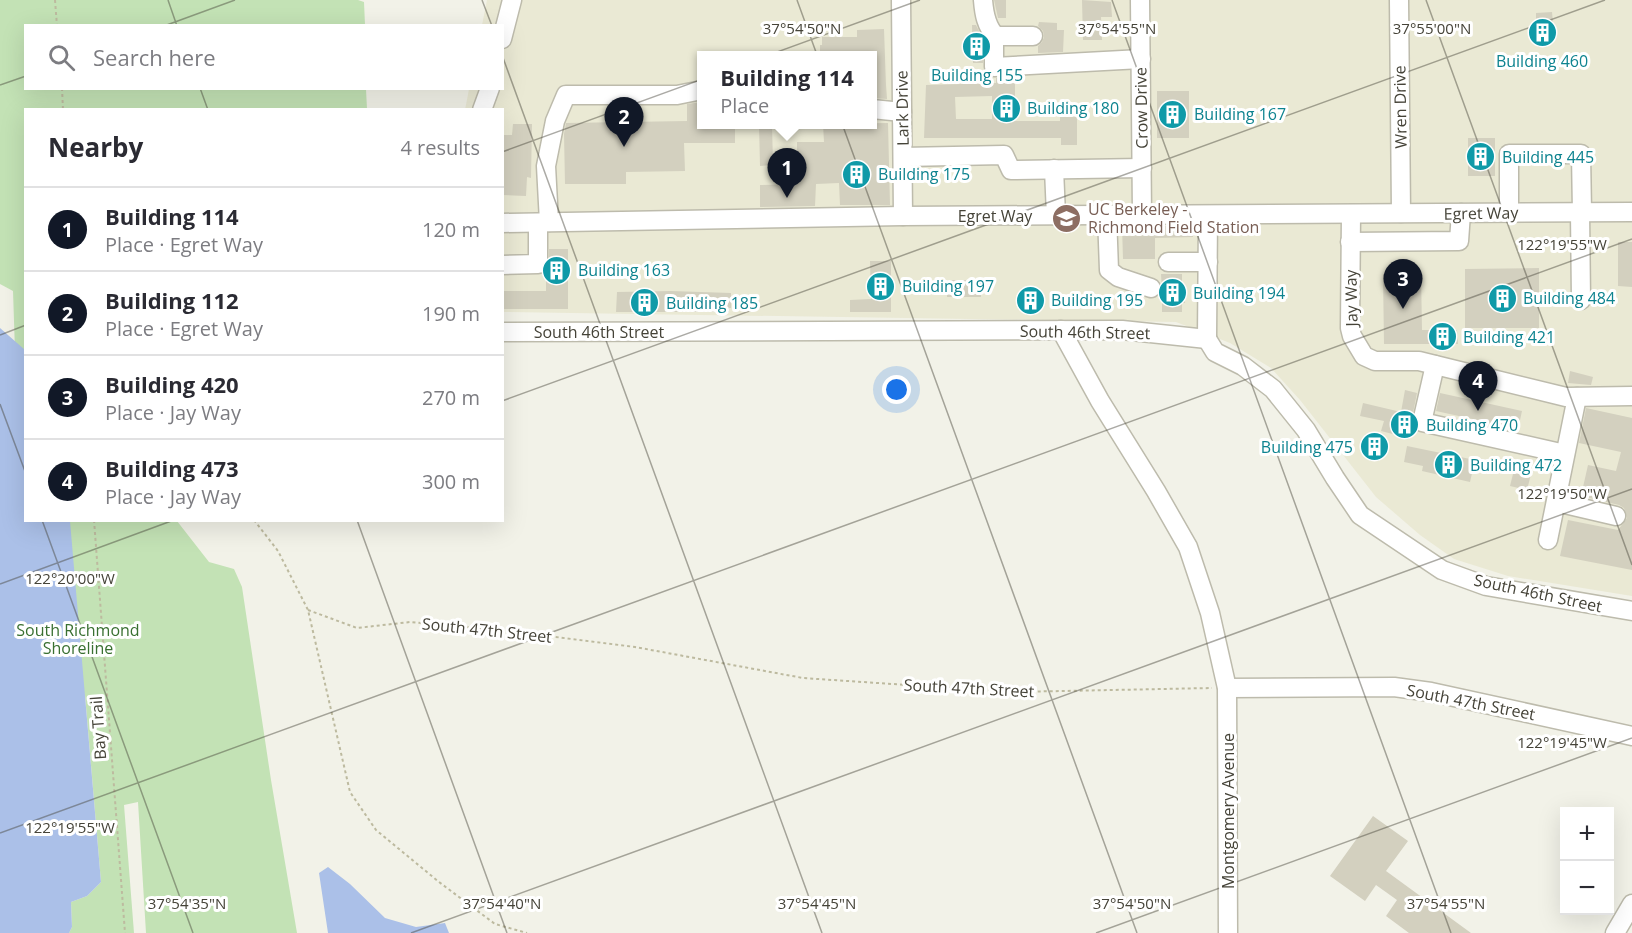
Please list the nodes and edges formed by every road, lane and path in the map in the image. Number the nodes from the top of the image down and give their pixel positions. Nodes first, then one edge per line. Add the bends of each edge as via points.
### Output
1 (55, 0) edge
2 (512, 0) edge
3 (901, 0) edge
4 (983, 0) edge
5 (1140, 0) edge
6 (1399, 0) edge
7 (57, 24) edge
8 (504, 31) edge
9 (994, 34) junction
10 (1033, 36) dead end
11 (1141, 59) junction
12 (62, 90) edge
13 (489, 90) edge
14 (697, 91) edge
15 (63, 108) edge
16 (483, 108) edge
17 (877, 109) edge
18 (902, 112) junction
19 (903, 157) junction
20 (1142, 168) junction
21 (1054, 169) junction
22 (1509, 212) junction
23 (1581, 212) junction
24 (1632, 212) edge
25 (1401, 213) junction
26 (1461, 213) junction
27 (1350, 214) junction
28 (1056, 215) junction
29 (1107, 215) junction
30 (1142, 215) junction
31 (903, 216) junction
32 (1208, 216) junction
33 (543, 222) junction
34 (504, 223) edge
35 (1350, 242) junction
36 (1168, 262) dead end
37 (1208, 262) junction
38 (504, 265) edge
39 (1151, 288) dead end
40 (1581, 300) dead end
41 (1061, 330) junction
42 (504, 332) edge
43 (1207, 339) junction
44 (1435, 365) junction
45 (1632, 396) edge
46 (1577, 397) junction
47 (1565, 454) junction
48 (1556, 502) junction
49 (1616, 516) dead end
50 (94, 522) edge
51 (256, 522) edge
52 (1548, 540) dead end
53 (308, 610) junction
54 (1632, 611) edge
55 (1227, 688) junction
56 (1632, 736) edge
57 (1632, 904) edge
58 (125, 933) edge
59 (527, 933) edge
60 (1228, 933) edge
61 (1616, 933) edge

1 - 7 path
2 - 8 street
3 - 18 street, Lark Drive
4 - 9 street via 984,15
5 - 11 street, Crow Drive
6 - 25 street, Wren Drive
9 - 10 street
9 - 11 street via 994,67
11 - 20 street, Crow Drive
12 - 15 path
13 - 16 street
14 - 33 street via 677,95 566,95 555,121 546,165
17 - 18 street
18 - 19 street, Lark Drive
19 - 21 street via 1004,155 1011,170
19 - 31 street, Lark Drive
20 - 21 street
20 - 30 street, Crow Drive
21 - 28 street
22 - 23 street, Egret Way
22 - 23 street via 1509,154 1581,154
22 - 26 street, Egret Way
23 - 24 street, Egret Way
23 - 40 street
25 - 26 street, Egret Way
25 - 27 street, Egret Way
26 - 35 street via 1459,241
27 - 32 street, Egret Way
27 - 35 street, Jay Way
28 - 29 street, Egret Way
28 - 31 street, Egret Way
29 - 30 street, Egret Way
29 - 39 street via 1109,270
30 - 32 street, Egret Way
31 - 33 street, Egret Way
32 - 37 street
33 - 34 street, Egret Way
33 - 38 street via 538,264
35 - 44 street, Jay Way via 1350,328 1357,348 1375,361
36 - 37 street
37 - 43 street
41 - 42 street, South 46th Street
41 - 43 street, South 46th Street via 1122,330
41 - 55 street, Montgomery Avenue via 1188,548 1210,613
43 - 54 street, South 46th Street via 1215,352 1243,366 1273,389 1306,430 1360,515 1442,570 1486,586
44 - 46 street, Jay Way
44 - 47 street via 1422,422
45 - 46 street, Jay Way
46 - 47 street
47 - 48 street
48 - 49 street
48 - 52 street
50 - 58 path, Bay Trail
51 - 53 path via 278,551
53 - 55 path, South 47th Street via 357,628 410,622 516,632 635,647 803,678 1012,692
53 - 59 path via 350,792 376,830 439,882 495,924
55 - 56 street, South 47th Street via 1394,687
55 - 60 street, Montgomery Avenue
57 - 61 street

